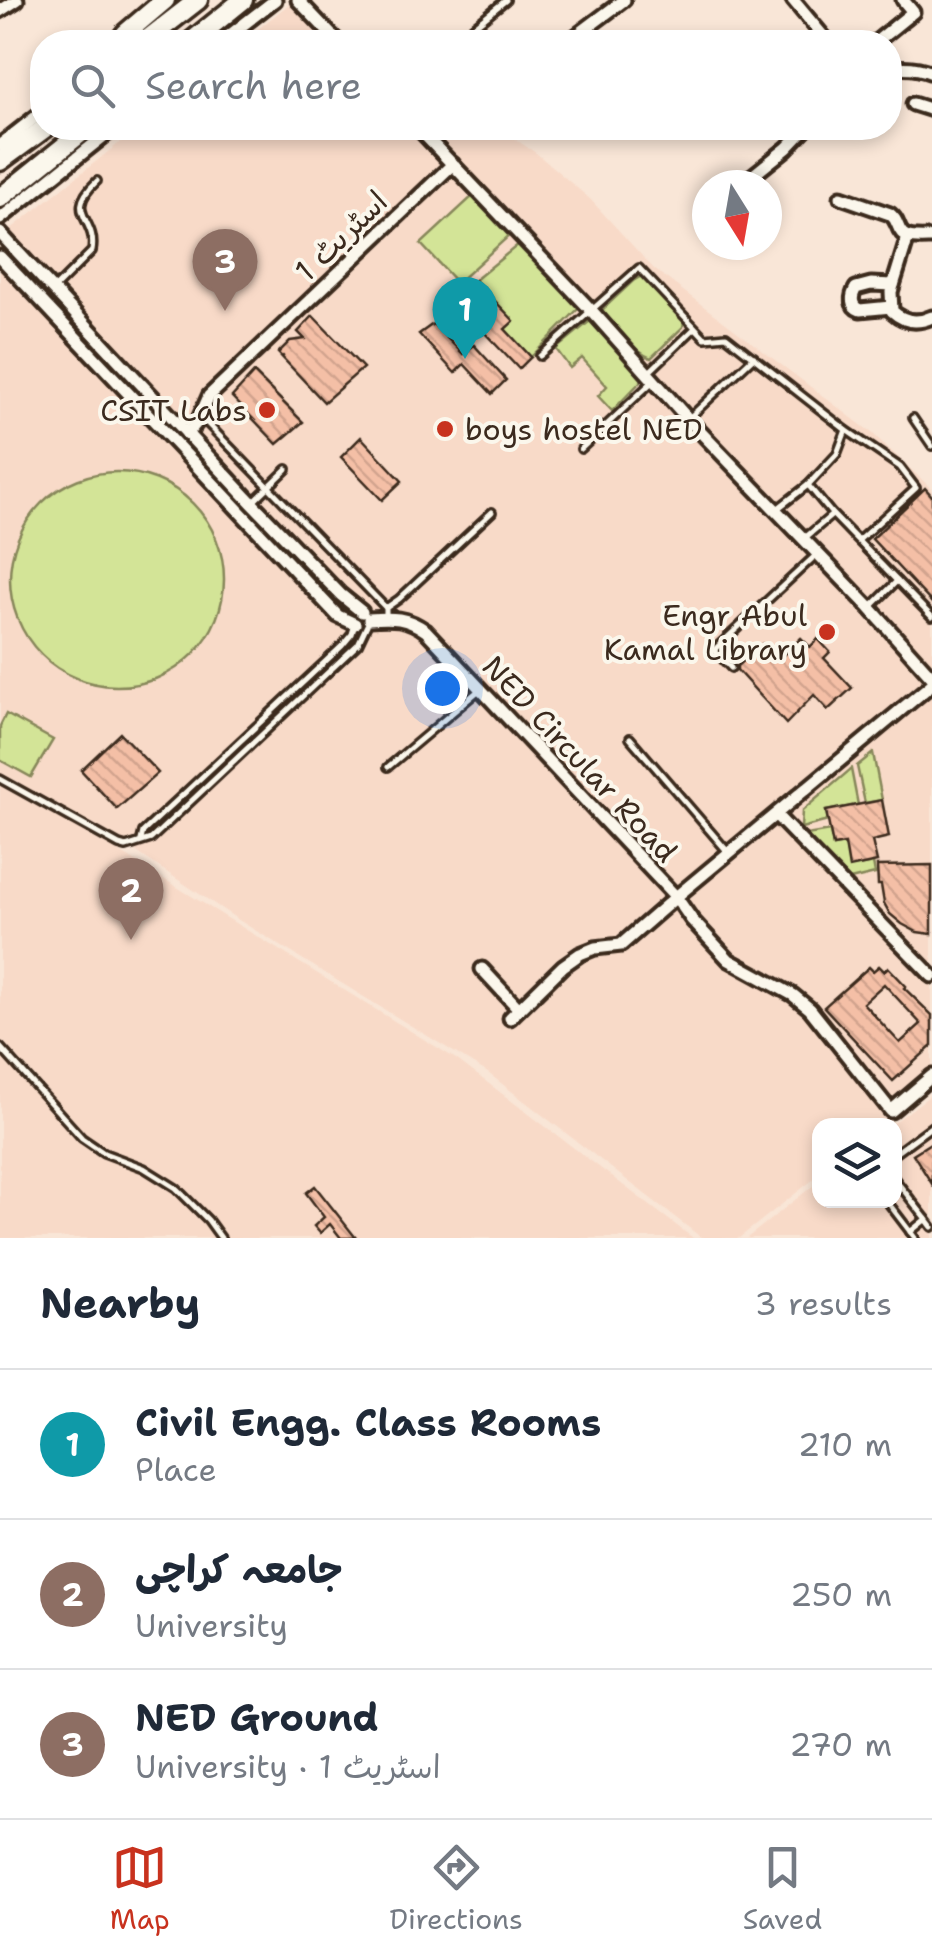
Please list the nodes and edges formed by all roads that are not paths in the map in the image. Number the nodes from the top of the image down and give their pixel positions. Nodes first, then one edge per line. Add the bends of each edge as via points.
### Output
1 (17, 0) edge
2 (165, 0) edge
3 (198, 0) edge
4 (243, 0) edge
5 (275, 0) edge
6 (298, 0) edge
7 (506, 0) edge
8 (624, 0) edge
9 (794, 0) edge
10 (903, 0) edge
11 (0, 11) edge
12 (128, 30) edge
13 (159, 30) edge
14 (206, 30) edge
15 (236, 30) edge
16 (327, 30) edge
17 (469, 30) dead end
18 (585, 30) edge
19 (818, 30) edge
20 (891, 30) edge
21 (902, 66) edge
22 (932, 73) edge
23 (913, 104) dead end
24 (932, 110) edge
25 (30, 121) edge
26 (30, 139) edge
27 (71, 140) edge
28 (99, 140) edge
29 (430, 140) edge
30 (795, 140) edge
31 (0, 145) edge
32 (0, 161) edge
33 (453, 164) junction
34 (760, 170) edge
35 (97, 181) dead end
36 (841, 197) dead end
37 (0, 198) edge
38 (0, 219) edge
39 (0, 233) edge
40 (908, 237) junction
41 (932, 238) edge
42 (0, 257) edge
43 (893, 286) junction
44 (53, 290) junction
45 (891, 307) junction
46 (590, 310) junction
47 (932, 317) edge
48 (695, 328) junction
49 (540, 356) dead end
50 (754, 357) junction
51 (650, 377) junction
52 (199, 415) junction
53 (913, 418) dead end
54 (688, 419) junction
55 (846, 430) junction
56 (186, 434) junction
57 (932, 446) edge
58 (581, 449) dead end
59 (286, 469) dead end
60 (808, 485) junction
61 (268, 487) junction
62 (252, 503) junction
63 (776, 509) junction
64 (492, 512) dead end
65 (832, 514) junction
66 (804, 539) junction
67 (859, 540) junction
68 (818, 553) junction
69 (897, 580) junction
70 (870, 608) junction
71 (386, 612) junction
72 (932, 617) edge
73 (363, 620) junction
74 (731, 668) dead end
75 (932, 680) edge
76 (480, 689) junction
77 (630, 738) dead end
78 (388, 767) dead end
79 (0, 779) edge
80 (776, 815) junction
81 (142, 840) junction
82 (728, 852) junction
83 (676, 897) junction
84 (482, 969) dead end
85 (932, 976) edge
86 (0, 1048) edge
87 (932, 1076) edge
88 (932, 1126) edge
89 (902, 1148) edge
90 (902, 1188) edge
91 (892, 1208) edge
92 (926, 1219) junction
93 (932, 1227) edge
94 (913, 1235) edge
95 (222, 1238) edge

1 - 11 street
2 - 12 main road
3 - 13 main road
4 - 14 main road
5 - 15 street
6 - 16 street
7 - 17 lane
8 - 18 street
9 - 19 street
10 - 20 street via 913,12
21 - 22 street
23 - 24 street
25 - 31 street
26 - 32 main road
27 - 37 main road
28 - 38 street
29 - 33 street, NED Circular Road
30 - 34 street
33 - 46 street, NED Circular Road
33 - 52 street, اسٹریٹ 1 via 209,396
35 - 44 lane via 82,201 92,252
36 - 40 street via 890,214
39 - 44 street
40 - 41 street
40 - 43 street
42 - 73 street via 338,616
43 - 45 street
43 - 45 street via 856,288 852,300 860,310
44 - 56 street
45 - 47 street via 906,320
46 - 48 lane via 639,268
46 - 49 lane
46 - 51 street, NED Circular Road
48 - 50 lane via 706,338 726,336
48 - 51 lane
50 - 54 lane
50 - 55 lane
51 - 54 street, NED Circular Road
51 - 58 lane
52 - 56 street, اسٹریٹ 1
52 - 61 lane
53 - 57 lane
54 - 63 street, NED Circular Road
55 - 60 lane via 837,454
55 - 67 lane via 900,467 916,488
56 - 62 street
59 - 61 lane
60 - 63 lane
60 - 65 lane
61 - 62 lane
61 - 71 lane
62 - 73 street
63 - 66 street, NED Circular Road
64 - 71 lane
65 - 66 lane
65 - 67 lane
66 - 68 street, NED Circular Road
67 - 69 lane
68 - 70 street, NED Circular Road
68 - 74 lane via 714,650
69 - 70 lane
69 - 72 lane
70 - 75 street, NED Circular Road
71 - 73 street, NED Circular Road
71 - 76 street, NED Circular Road via 417,625
73 - 81 lane via 142,832
73 - 81 lane via 362,638 352,650 151,839
75 - 80 street, NED Circular Road
76 - 78 lane
76 - 83 street, NED Circular Road
77 - 82 lane
79 - 81 lane via 119,845
80 - 82 street, NED Circular Road
80 - 85 street
82 - 83 street, NED Circular Road
83 - 84 street via 621,945 595,948 563,966 515,1014
83 - 87 street via 729,960 810,1009 890,1111
86 - 95 lane via 82,1138 176,1188
88 - 89 lane
90 - 92 lane
91 - 94 lane
92 - 93 lane
92 - 94 lane

